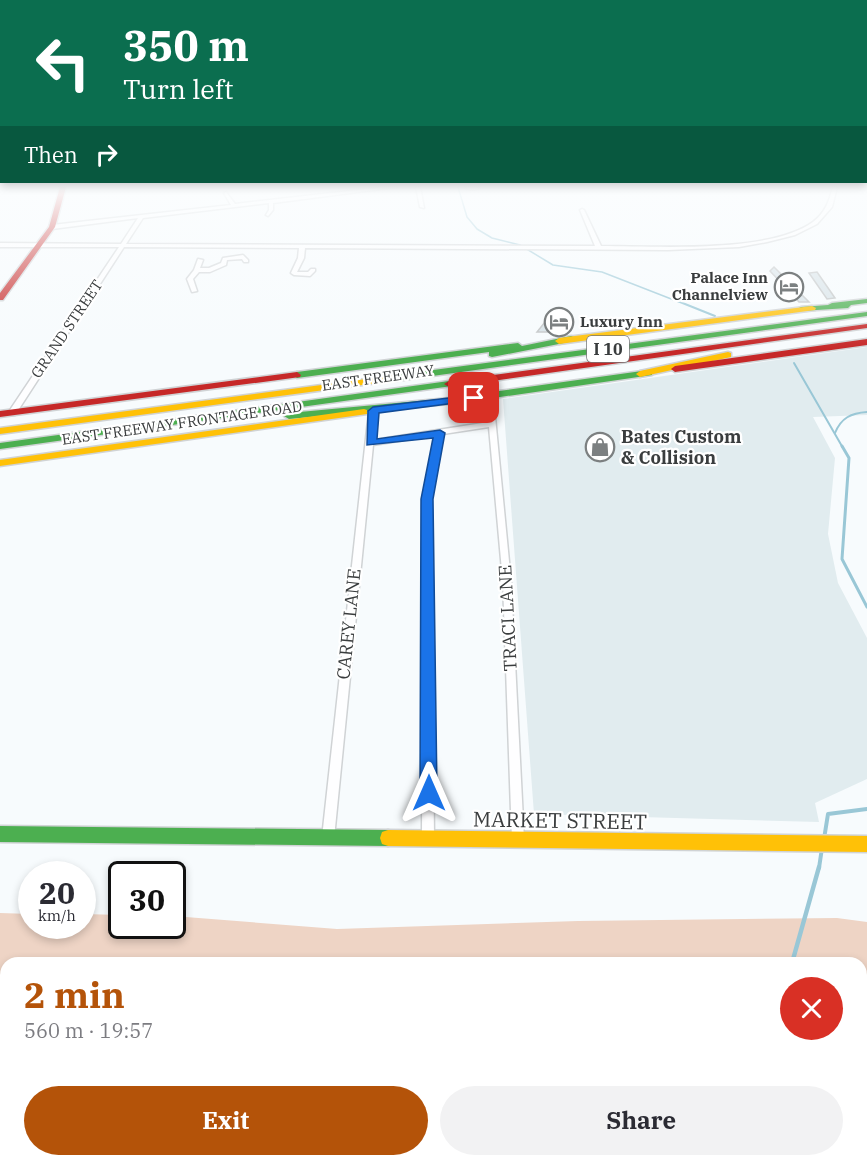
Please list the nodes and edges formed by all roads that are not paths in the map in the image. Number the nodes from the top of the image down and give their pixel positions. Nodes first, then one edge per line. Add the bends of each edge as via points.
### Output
1 (42, 241) edge
2 (125, 241) edge
3 (596, 241) edge
4 (758, 241) edge
5 (0, 245) edge
6 (39, 246) junction
7 (122, 246) junction
8 (222, 246) junction
9 (240, 246) junction
10 (302, 247) junction
11 (599, 248) junction
12 (226, 253) dead end
13 (236, 257) junction
14 (200, 260) dead end
15 (246, 261) dead end
16 (197, 270) junction
17 (313, 270) dead end
18 (194, 291) dead end
19 (0, 298) edge
20 (867, 301) edge
21 (867, 305) edge
22 (801, 309) junction
23 (866, 322) edge
24 (571, 339) junction
25 (867, 342) edge
26 (640, 374) junction
27 (350, 383) junction
28 (490, 396) junction
29 (459, 400) junction
30 (373, 411) junction
31 (6, 413) edge
32 (493, 424) junction
33 (0, 431) edge
34 (440, 433) junction
35 (85, 434) junction
36 (370, 443) junction
37 (0, 446) edge
38 (0, 463) edge
39 (0, 834) edge
40 (328, 838) junction
41 (428, 839) junction
42 (518, 840) junction
43 (867, 844) edge

1 - 6 main road
2 - 7 street, GRAND STREET
3 - 11 street
4 - 11 street via 722,247
5 - 6 street
6 - 7 street
6 - 19 main road
7 - 8 street
7 - 31 street, GRAND STREET
8 - 9 street
8 - 12 street
9 - 10 street
9 - 13 street
10 - 11 street
10 - 17 street via 294,273 310,274
13 - 15 street
13 - 16 street via 225,259 224,264 210,270
14 - 16 street
16 - 18 street via 190,279
20 - 22 main road, EAST FREEWAY FRONTAGE ROAD
21 - 22 main road
22 - 24 main road, EAST FREEWAY FRONTAGE ROAD
23 - 26 main road
23 - 27 main road, EAST FREEWAY / I 10
23 - 35 main road, EAST FREEWAY / I 10
24 - 27 main road
24 - 31 main road, EAST FREEWAY FRONTAGE ROAD
25 - 26 main road, EAST FREEWAY FRONTAGE ROAD
26 - 28 main road, EAST FREEWAY FRONTAGE ROAD
27 - 33 main road, EAST FREEWAY / I 10
28 - 29 main road, EAST FREEWAY FRONTAGE ROAD
28 - 32 street, TRACI LANE
29 - 30 main road, EAST FREEWAY FRONTAGE ROAD
29 - 35 main road
30 - 36 street, CAREY LANE
30 - 38 main road, EAST FREEWAY FRONTAGE ROAD
32 - 34 street
32 - 42 street, TRACI LANE via 507,582
34 - 36 street
34 - 41 street via 427,499
35 - 37 main road, EAST FREEWAY / I 10
36 - 40 street, CAREY LANE
39 - 40 main road, MARKET STREET
40 - 41 main road, MARKET STREET
41 - 42 main road, MARKET STREET
42 - 43 main road, MARKET STREET

